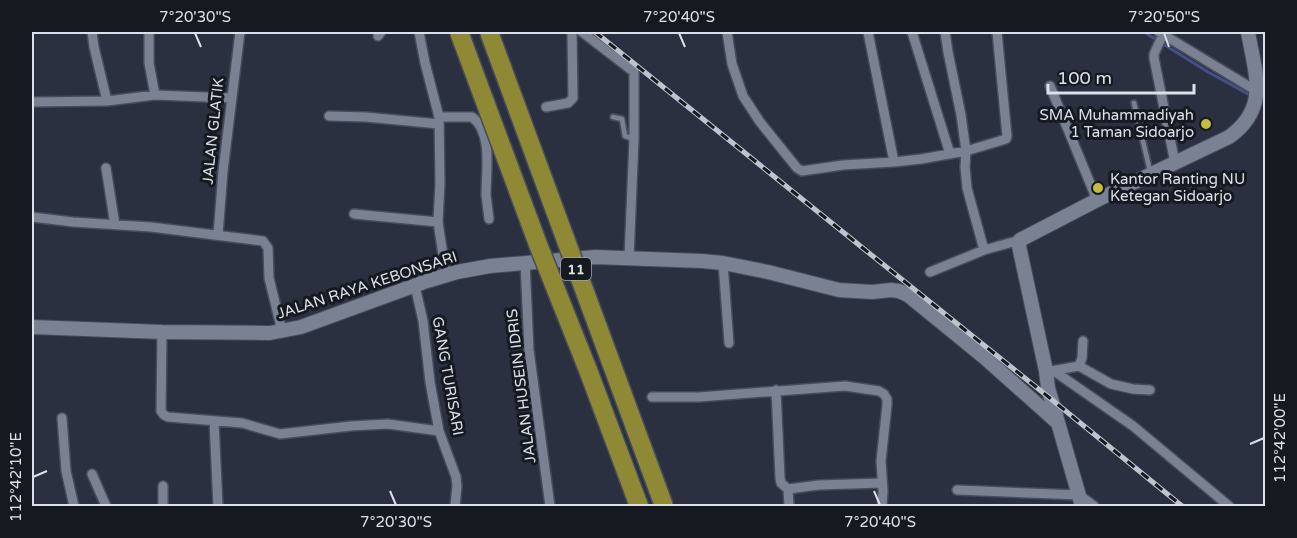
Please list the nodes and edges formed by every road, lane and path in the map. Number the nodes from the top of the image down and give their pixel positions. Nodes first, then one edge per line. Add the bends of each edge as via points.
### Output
1 (92, 32) edge
2 (149, 32) edge
3 (240, 32) edge
4 (419, 32) edge
5 (459, 32) edge
6 (489, 32) edge
7 (572, 32) edge
8 (582, 32) edge
9 (727, 32) edge
10 (868, 32) edge
11 (912, 32) edge
12 (945, 32) edge
13 (997, 32) edge
14 (1248, 32) edge
15 (1161, 37) edge
16 (1050, 86) dead end
17 (155, 95) junction
18 (1258, 96) edge
19 (231, 98) junction
20 (107, 101) junction
21 (32, 102) edge
22 (1134, 103) dead end
23 (546, 106) dead end
24 (329, 116) dead end
25 (613, 117) dead end
26 (439, 121) junction
27 (634, 139) junction
28 (966, 151) junction
29 (950, 154) junction
30 (894, 162) junction
31 (1175, 163) junction
32 (106, 168) dead end
33 (1151, 174) junction
34 (1097, 200) junction
35 (354, 214) dead end
36 (32, 217) edge
37 (489, 219) dead end
38 (438, 222) junction
39 (115, 225) junction
40 (218, 235) junction
41 (1020, 240) junction
42 (984, 250) junction
43 (629, 258) junction
44 (525, 262) junction
45 (723, 263) junction
46 (930, 272) dead end
47 (446, 275) junction
48 (415, 286) junction
49 (32, 327) edge
50 (162, 332) junction
51 (282, 332) junction
52 (1083, 341) dead end
53 (729, 344) dead end
54 (1079, 366) junction
55 (1050, 371) junction
56 (776, 390) junction
57 (1150, 390) dead end
58 (652, 397) dead end
59 (62, 418) dead end
60 (214, 421) junction
61 (1058, 425) junction
62 (439, 431) junction
63 (92, 474) dead end
64 (882, 483) junction
65 (163, 486) dead end
66 (788, 489) junction
67 (957, 490) dead end
68 (1080, 501) edge
69 (74, 507) edge
70 (106, 507) edge
71 (163, 507) edge
72 (218, 507) edge
73 (455, 507) edge
74 (550, 507) edge
75 (639, 507) edge
76 (664, 507) edge
77 (789, 507) edge
78 (882, 507) edge
79 (1094, 507) edge
80 (1229, 507) edge

1 - 20 street
2 - 17 street
3 - 19 street, JALAN GLATIK
4 - 26 street
5 - 75 highway, 11, bridge
6 - 76 highway, 11, bridge
7 - 23 street via 573,98 568,103
8 - 27 street via 634,72
9 - 30 street via 743,96 797,168 807,171
10 - 30 street
11 - 29 street
12 - 28 street
13 - 28 street via 1007,136
14 - 18 main road
15 - 18 street
15 - 31 street via 1154,58
16 - 34 street
17 - 19 street
17 - 20 street
18 - 31 main road via 1250,118 1238,131
19 - 40 street, JALAN GLATIK
20 - 21 street
22 - 33 lane
24 - 26 street
25 - 27 lane via 622,119 625,136
26 - 37 street via 472,117 479,124 486,140
26 - 38 street
27 - 43 street
28 - 29 street
28 - 42 street via 967,188
29 - 30 street
31 - 33 main road
32 - 39 street
33 - 34 main road
34 - 41 main road
35 - 38 street
36 - 39 street
38 - 47 street
39 - 40 street
40 - 51 street via 265,243
41 - 42 street
41 - 55 main road
42 - 46 street
43 - 44 main road, JALAN RAYA KEBONSARI
43 - 45 main road, JALAN RAYA KEBONSARI
44 - 47 main road, JALAN RAYA KEBONSARI
44 - 74 street, JALAN HUSEIN IDRIS via 529,350
45 - 53 street
45 - 61 main road, JALAN RAYA KEBONSARI via 839,290 891,290 908,295
47 - 48 main road, JALAN RAYA KEBONSARI
48 - 51 main road, JALAN RAYA KEBONSARI
48 - 62 street, GANG TURISARI
49 - 50 main road, JALAN RAYA KEBONSARI
50 - 51 main road, JALAN RAYA KEBONSARI
50 - 60 street via 161,411 168,417
52 - 54 street
54 - 55 street
54 - 57 street via 1111,384
55 - 61 main road via 1048,388
55 - 80 street via 1133,426
56 - 58 street
56 - 64 street via 845,386 884,394 887,405
56 - 66 street via 780,483
59 - 69 street via 66,471
60 - 62 street via 243,423 280,434 388,424
60 - 72 street
61 - 68 main road
62 - 73 street, GANG TURISARI via 456,477
63 - 70 street
64 - 66 street
64 - 78 street
65 - 71 street
66 - 77 street
67 - 68 street
68 - 79 street

